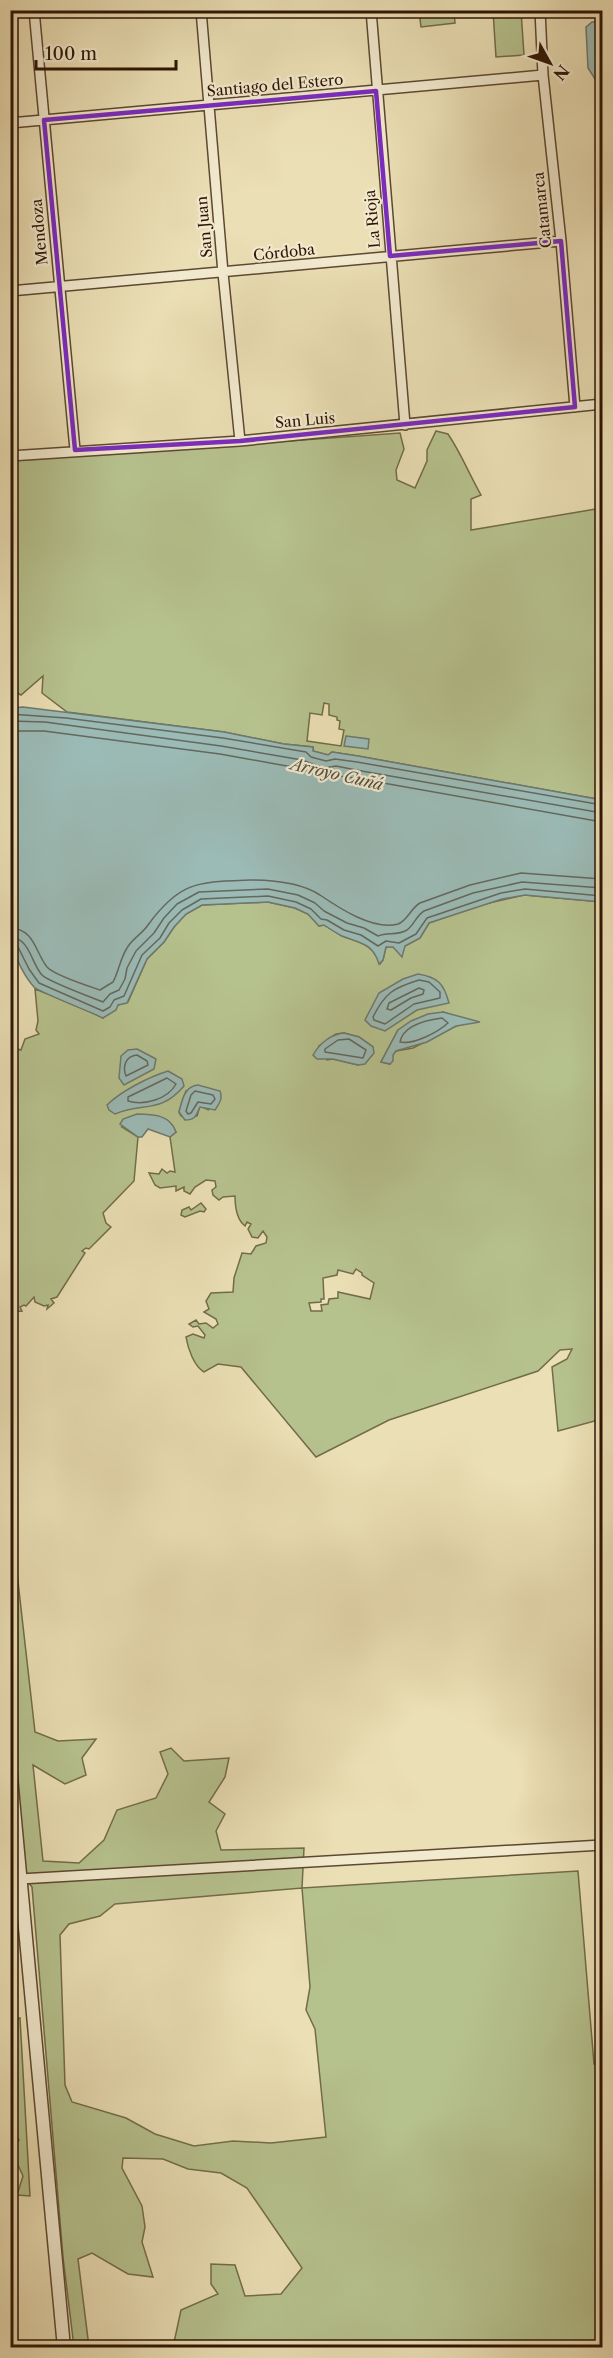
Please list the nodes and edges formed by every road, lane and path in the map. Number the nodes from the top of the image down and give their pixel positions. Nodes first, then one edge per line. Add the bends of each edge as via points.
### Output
1 (34, 10) edge
2 (201, 10) edge
3 (371, 10) edge
4 (540, 10) edge
5 (543, 75) junction
6 (376, 91) junction
7 (209, 106) junction
8 (44, 120) junction
9 (10, 123) edge
10 (561, 241) junction
11 (390, 256) junction
12 (223, 273) junction
13 (59, 287) junction
14 (10, 291) edge
15 (603, 404) edge
16 (574, 407) junction
17 (405, 425) junction
18 (240, 441) junction
19 (75, 450) junction
20 (10, 456) edge
21 (10, 1766) edge
22 (603, 1845) edge
23 (20, 1879) junction
24 (64, 2348) edge

1 - 8 street, Mendoza
2 - 7 street, San Juan
3 - 6 street, La Rioja
4 - 5 street, Catamarca
5 - 6 street, Santiago del Estero
5 - 10 street, Catamarca
6 - 7 street, Santiago del Estero
6 - 11 street, La Rioja
7 - 8 street, Santiago del Estero
7 - 12 street, San Juan
8 - 9 street, Santiago del Estero
8 - 13 street, Mendoza
10 - 11 street, Córdoba
10 - 16 street, Catamarca
11 - 12 street, Córdoba
11 - 17 street, La Rioja
12 - 13 street, Córdoba
12 - 18 street, San Juan
13 - 14 street, Córdoba
13 - 19 street, Mendoza
15 - 16 street, San Luis
16 - 17 street, San Luis
17 - 18 street, San Luis
18 - 19 street, San Luis
19 - 20 street, San Luis
21 - 23 street
22 - 23 street
23 - 24 street

